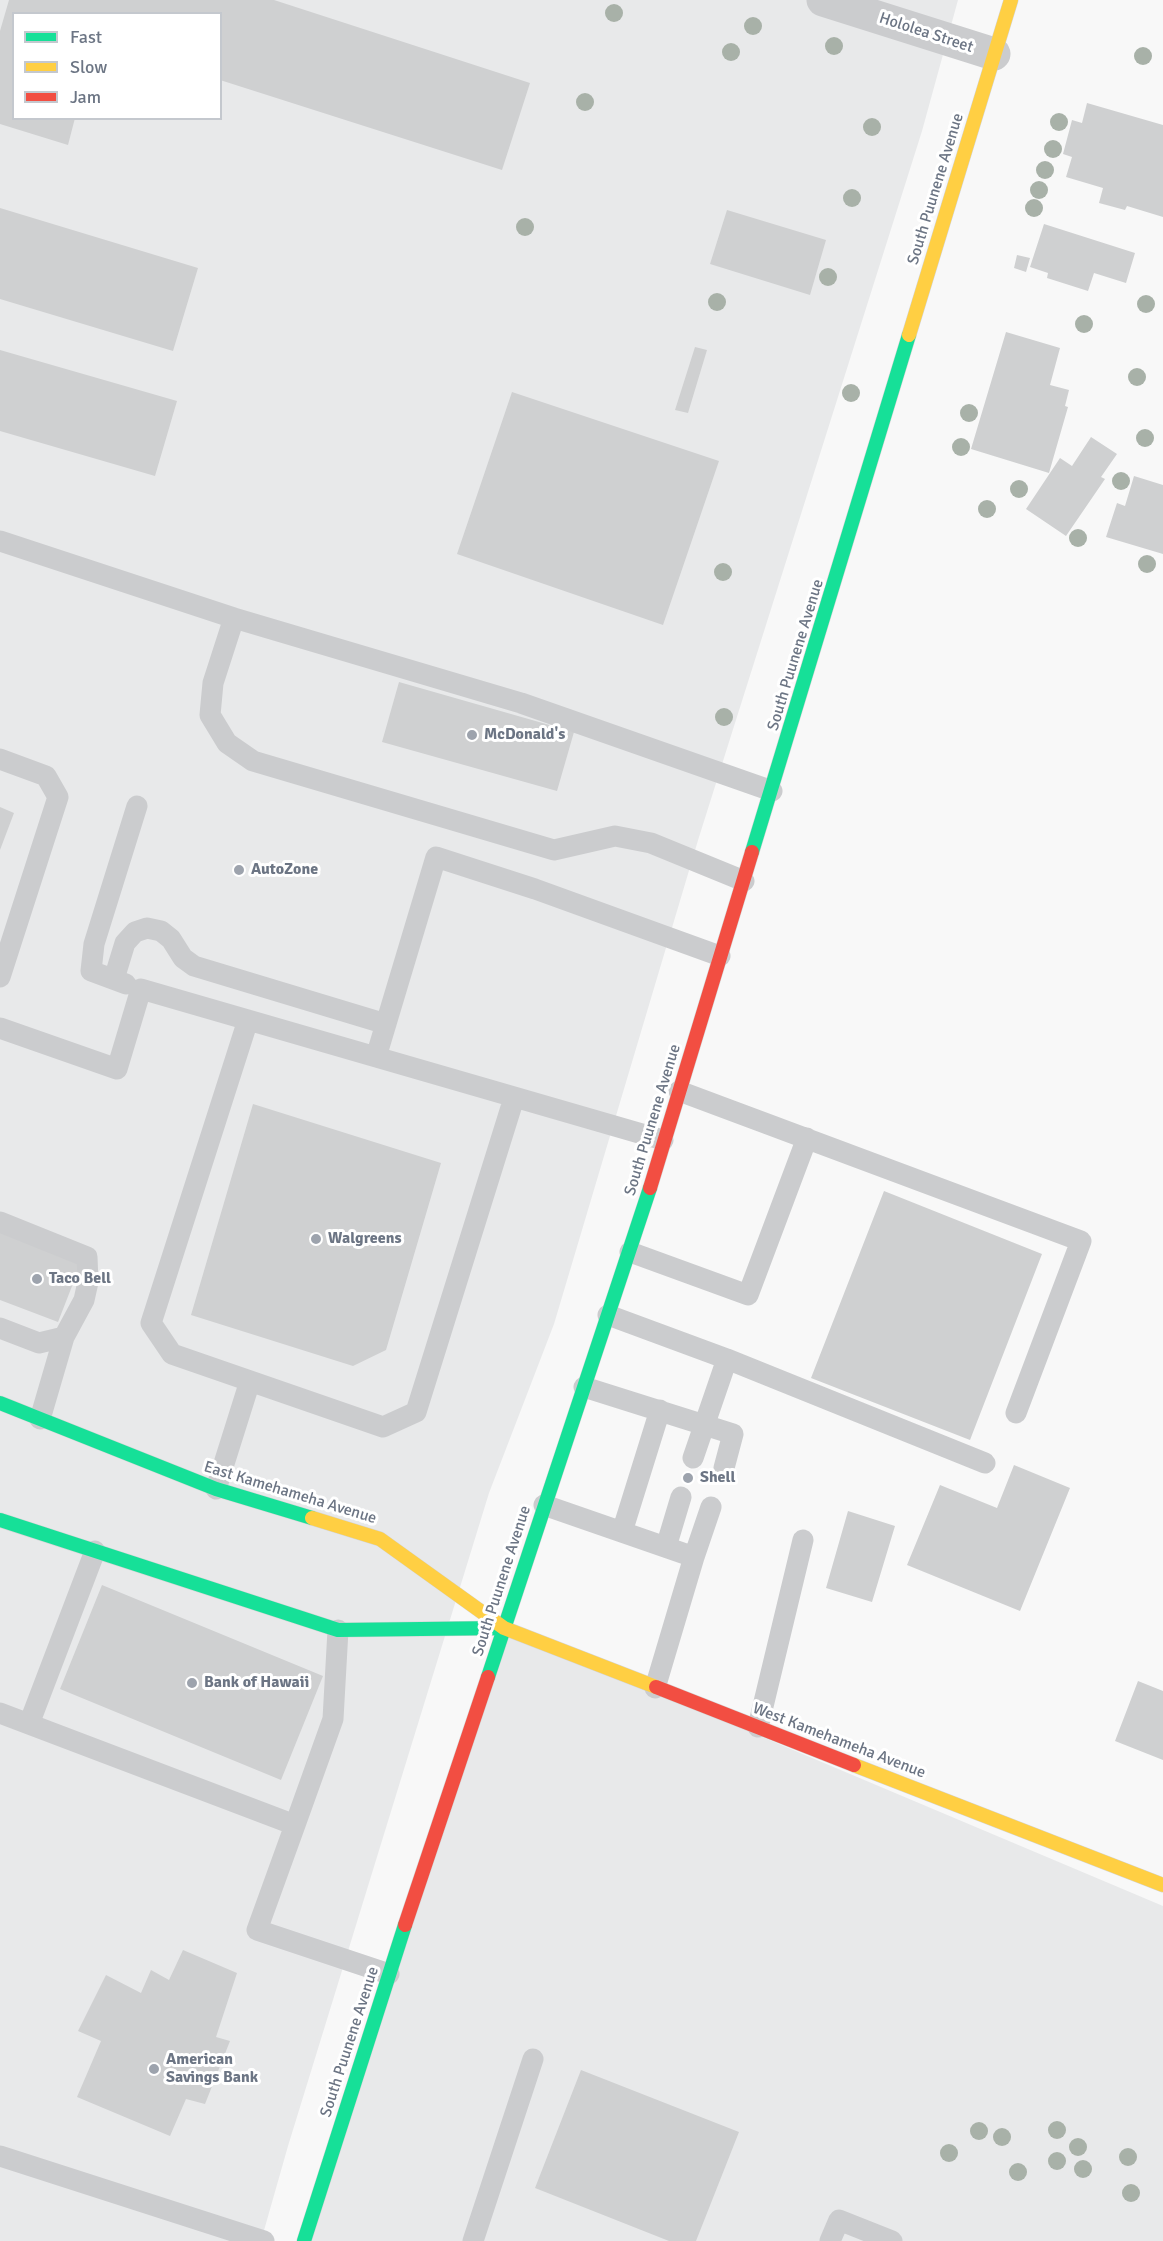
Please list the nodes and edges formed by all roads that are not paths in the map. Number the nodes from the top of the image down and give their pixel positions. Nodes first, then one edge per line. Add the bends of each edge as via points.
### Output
1 (823, 0) edge
2 (1011, 0) edge
3 (994, 54) junction
4 (0, 541) edge
5 (234, 618) junction
6 (0, 759) edge
7 (772, 791) junction
8 (138, 806) dead end
9 (744, 881) junction
10 (720, 956) junction
11 (0, 977) edge
12 (114, 979) junction
13 (141, 989) junction
14 (248, 1020) junction
15 (386, 1023) junction
16 (0, 1028) edge
17 (376, 1057) junction
18 (679, 1091) junction
19 (514, 1098) junction
20 (807, 1138) junction
21 (663, 1140) junction
22 (0, 1222) edge
23 (630, 1252) junction
24 (609, 1316) junction
25 (0, 1328) edge
26 (64, 1337) junction
27 (728, 1359) junction
28 (250, 1381) junction
29 (584, 1387) junction
30 (0, 1403) edge
31 (660, 1410) junction
32 (1016, 1413) dead end
33 (40, 1419) junction
34 (704, 1423) junction
35 (693, 1458) dead end
36 (985, 1463) dead end
37 (724, 1468) dead end
38 (216, 1489) junction
39 (681, 1497) dead end
40 (544, 1505) junction
41 (711, 1507) dead end
42 (0, 1520) edge
43 (622, 1532) junction
44 (803, 1540) dead end
45 (666, 1547) junction
46 (95, 1551) junction
47 (694, 1557) junction
48 (504, 1628) junction
49 (338, 1630) junction
50 (655, 1688) junction
51 (0, 1713) edge
52 (30, 1724) junction
53 (758, 1728) junction
54 (295, 1825) junction
55 (1163, 1886) edge
56 (389, 1974) junction
57 (533, 2059) dead end
58 (0, 2156) edge
59 (204, 2232) edge
60 (478, 2239) edge
61 (264, 2241) edge
62 (304, 2241) edge
63 (830, 2241) edge
64 (892, 2241) edge

1 - 3 street, Hololea Street
2 - 3 main road, South Puunene Avenue
3 - 7 main road, South Puunene Avenue
4 - 5 lane
5 - 7 lane via 521,703
5 - 9 lane via 213,683 210,715 227,743 253,761 554,850 615,836 651,843
6 - 11 lane via 46,776 58,797
7 - 9 main road, South Puunene Avenue
8 - 12 lane via 94,944 91,971
9 - 10 main road, South Puunene Avenue
10 - 15 lane via 436,857
10 - 18 main road, South Puunene Avenue
12 - 13 lane
12 - 15 lane via 124,943 135,932 147,928 171,939 183,958 194,966
13 - 14 lane
13 - 16 lane via 117,1069
14 - 17 lane
14 - 28 lane via 151,1323 172,1354
15 - 17 lane
17 - 19 lane
18 - 20 lane
18 - 21 main road, South Puunene Avenue
19 - 21 lane
19 - 28 lane via 416,1412 383,1427
20 - 23 lane via 748,1295
20 - 32 lane via 1082,1241
21 - 23 main road, South Puunene Avenue
22 - 26 lane via 87,1257 84,1300
23 - 24 main road, South Puunene Avenue
24 - 27 lane
24 - 29 main road, South Puunene Avenue
25 - 26 lane via 39,1343
26 - 33 lane
27 - 34 lane
27 - 36 lane
28 - 38 lane
29 - 31 lane
29 - 40 main road, South Puunene Avenue
30 - 33 main road, East Kamehameha Avenue
31 - 34 lane
31 - 43 lane
33 - 38 main road, East Kamehameha Avenue
34 - 35 lane
34 - 37 lane via 733,1434
38 - 48 main road, East Kamehameha Avenue via 380,1539
39 - 45 lane
40 - 43 lane
40 - 48 main road, South Puunene Avenue
41 - 47 lane
42 - 46 main road
43 - 45 lane
44 - 53 lane
45 - 47 lane
46 - 49 main road
46 - 52 lane
47 - 50 lane
48 - 49 main road
48 - 50 main road, West Kamehameha Avenue
48 - 56 main road, South Puunene Avenue
49 - 54 lane via 333,1719
50 - 53 main road, West Kamehameha Avenue
51 - 52 lane
52 - 54 lane
53 - 55 main road, West Kamehameha Avenue
54 - 56 lane via 257,1930
56 - 62 main road, South Puunene Avenue
57 - 60 lane
58 - 59 lane
59 - 61 lane
63 - 64 lane via 839,2220

